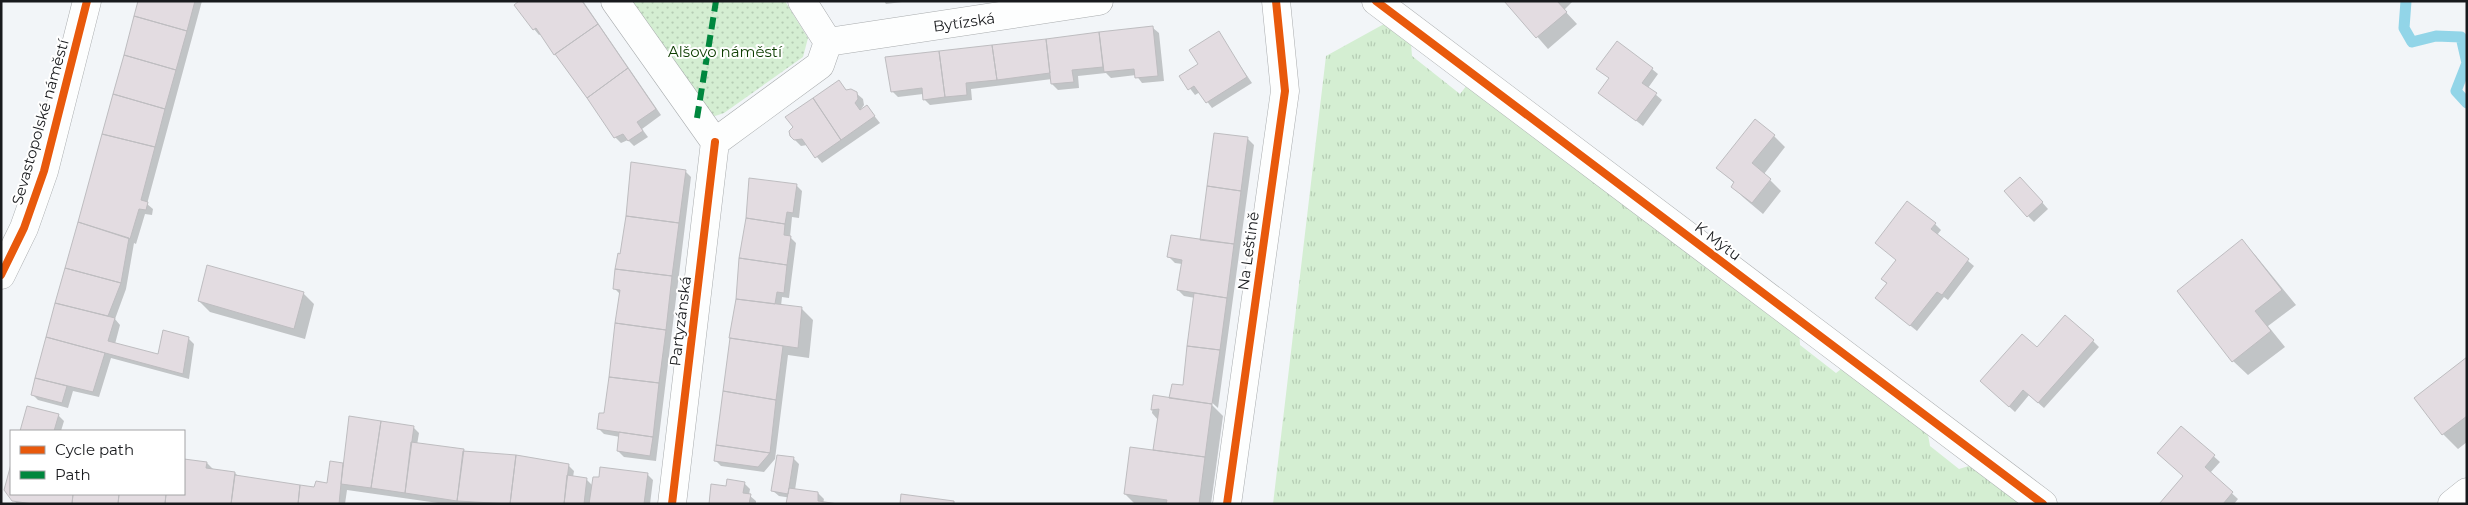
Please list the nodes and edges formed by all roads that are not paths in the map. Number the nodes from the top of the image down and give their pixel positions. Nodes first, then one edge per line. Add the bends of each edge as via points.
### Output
1 (87, 1) edge
2 (615, 1) edge
3 (802, 1) edge
4 (1100, 1) edge
5 (1276, 1) edge
6 (1376, 1) edge
7 (828, 42) junction
8 (715, 142) junction
9 (1, 275) edge
10 (2467, 492) edge
11 (672, 504) edge
12 (1226, 504) edge
13 (2043, 504) edge
14 (2452, 504) edge

1 - 9 street, Sevastopolské náměstí via 44,171 24,228
2 - 8 street
3 - 7 street
4 - 7 street, Bytízská
5 - 12 street, Na Leštině via 1285,91
6 - 13 street, K Mýtu
7 - 8 street via 820,65
8 - 11 street, Partyzánská
10 - 14 street

